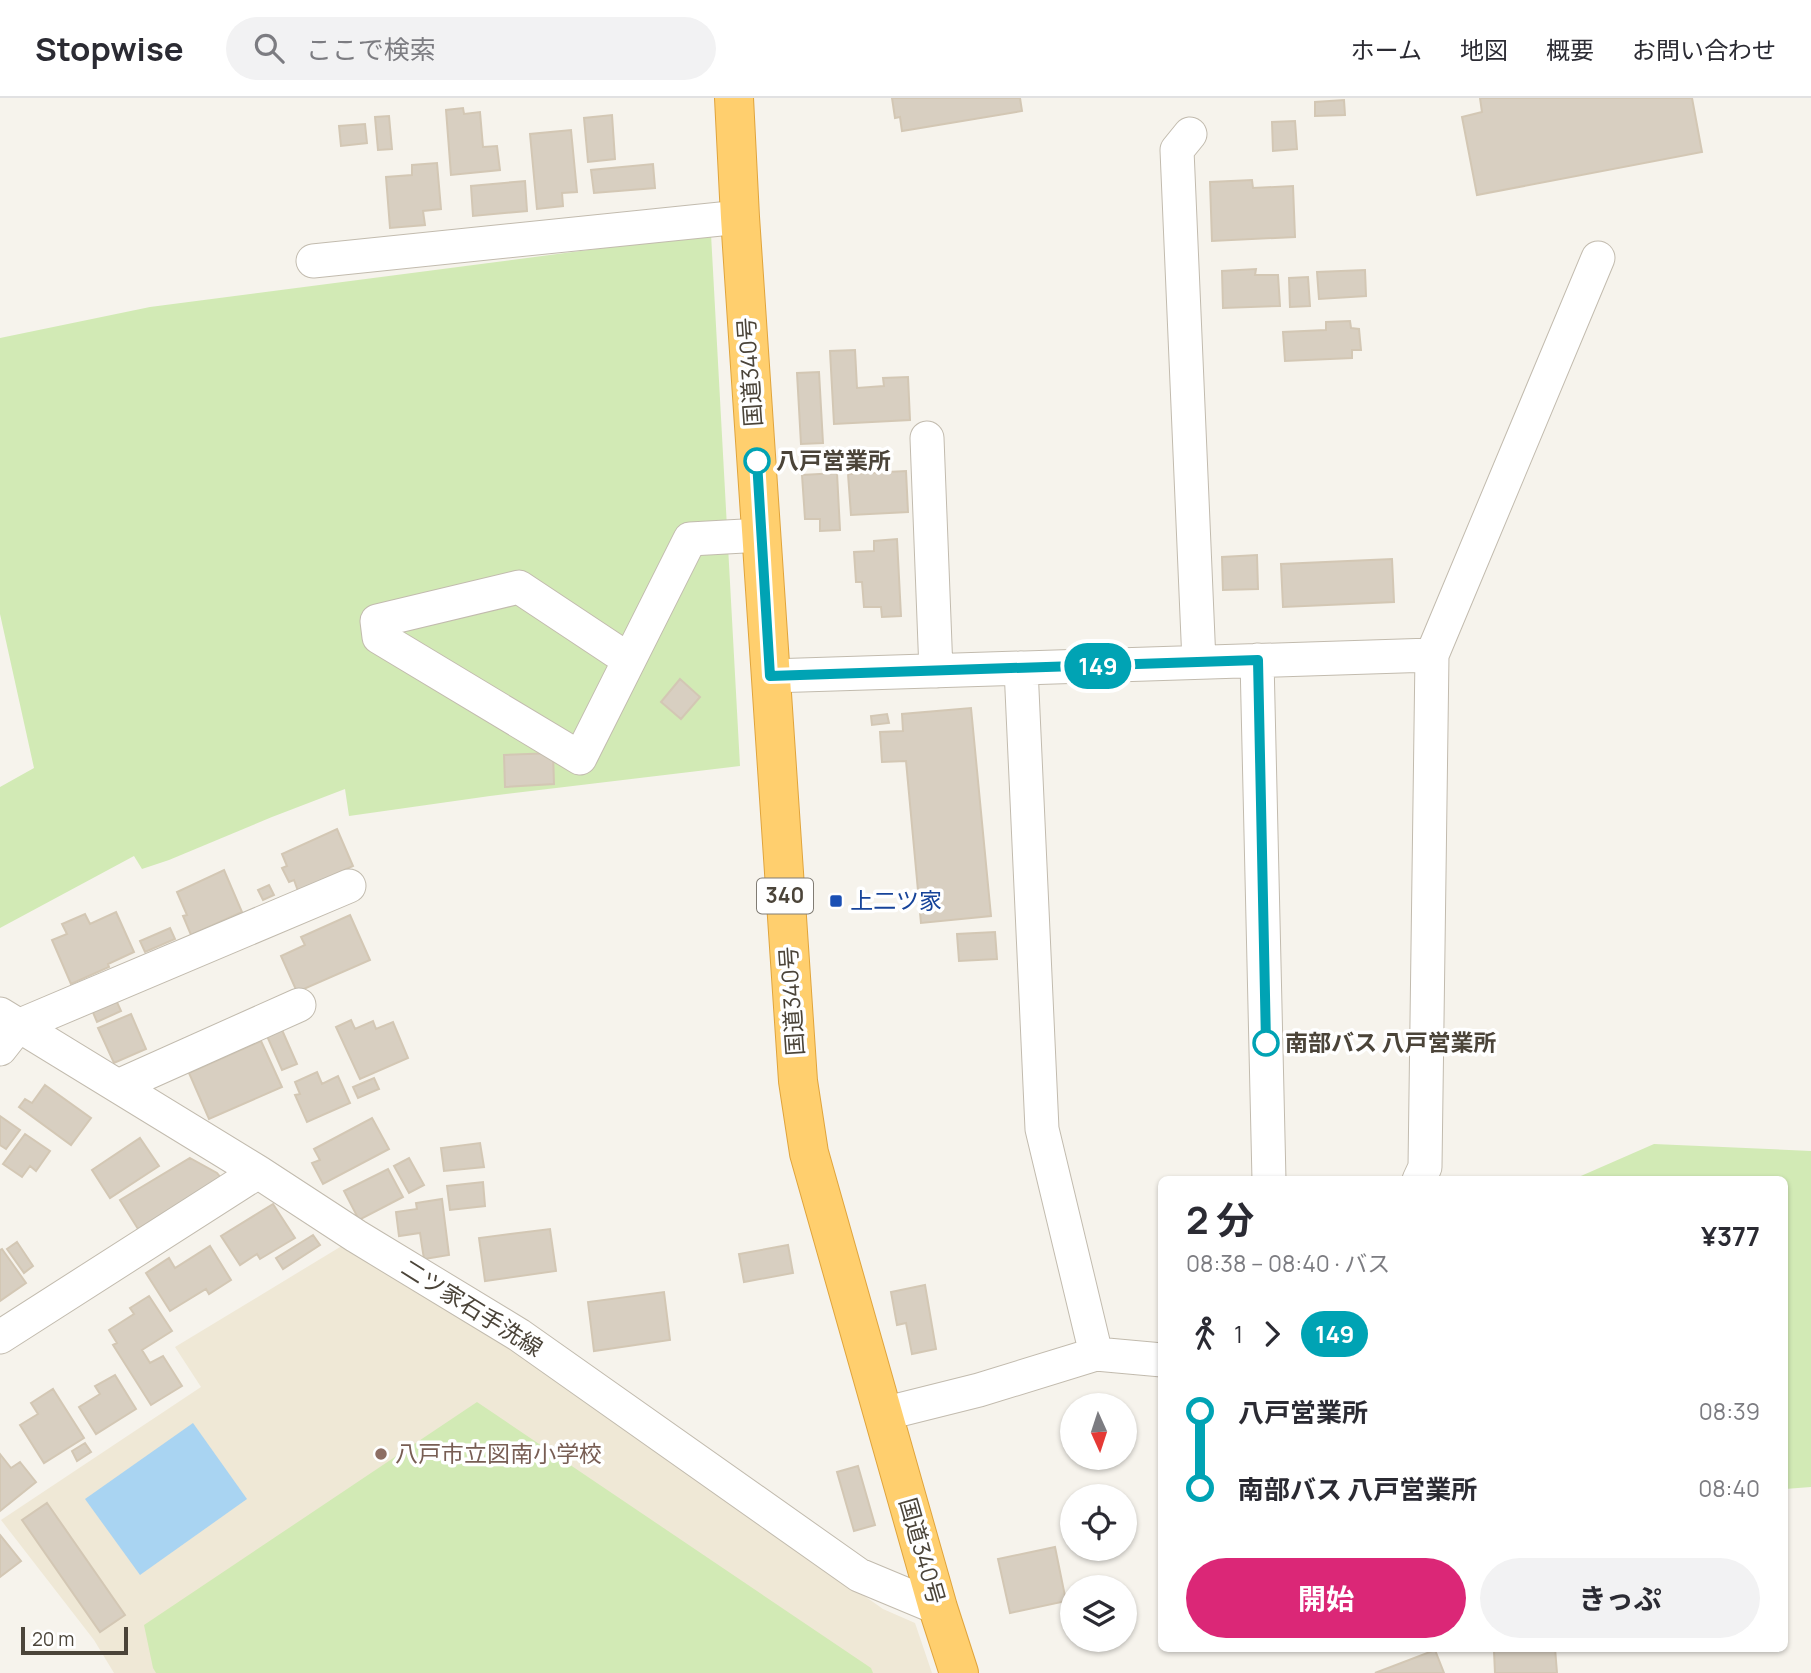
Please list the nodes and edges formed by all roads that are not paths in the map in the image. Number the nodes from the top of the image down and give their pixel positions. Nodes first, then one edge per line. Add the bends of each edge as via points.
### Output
1 (734, 98) edge
2 (1190, 134) dead end
3 (740, 216) junction
4 (1598, 258) dead end
5 (313, 261) dead end
6 (927, 438) dead end
7 (762, 535) junction
8 (1432, 655) junction
9 (629, 660) junction
10 (1258, 660) junction
11 (1199, 662) junction
12 (1021, 668) junction
13 (936, 671) junction
14 (770, 676) junction
15 (349, 886) dead end
16 (299, 1005) dead end
17 (6, 1030) edge
18 (118, 1086) junction
19 (258, 1172) junction
20 (1269, 1176) edge
21 (1421, 1176) edge
22 (0, 1337) edge
23 (1096, 1354) junction
24 (1158, 1360) edge
25 (883, 1414) junction
26 (938, 1608) junction
27 (959, 1673) edge

1 - 3 highway, 国道340号 / 340
2 - 11 street via 1177,150
3 - 5 street
3 - 7 highway, 国道340号 / 340
4 - 8 street
6 - 13 street
7 - 9 street via 690,539
7 - 14 highway, 国道340号 / 340
8 - 10 street
8 - 21 street via 1425,1167
9 - 9 street via 580,758 379,637 377,621 519,587
10 - 11 street
10 - 20 street
11 - 12 street
12 - 13 street
12 - 23 street via 1042,1129
13 - 14 street
14 - 25 highway, 国道340号 / 340 via 798,1081 809,1153
15 - 17 street
16 - 18 street
17 - 18 street, 二ツ家石手洗線
18 - 19 street, 二ツ家石手洗線
19 - 22 street
19 - 26 street, 二ツ家石手洗線 via 519,1335 859,1575
23 - 24 street
23 - 25 street
25 - 26 highway, 国道340号 / 340
26 - 27 highway, 国道340号 / 340

